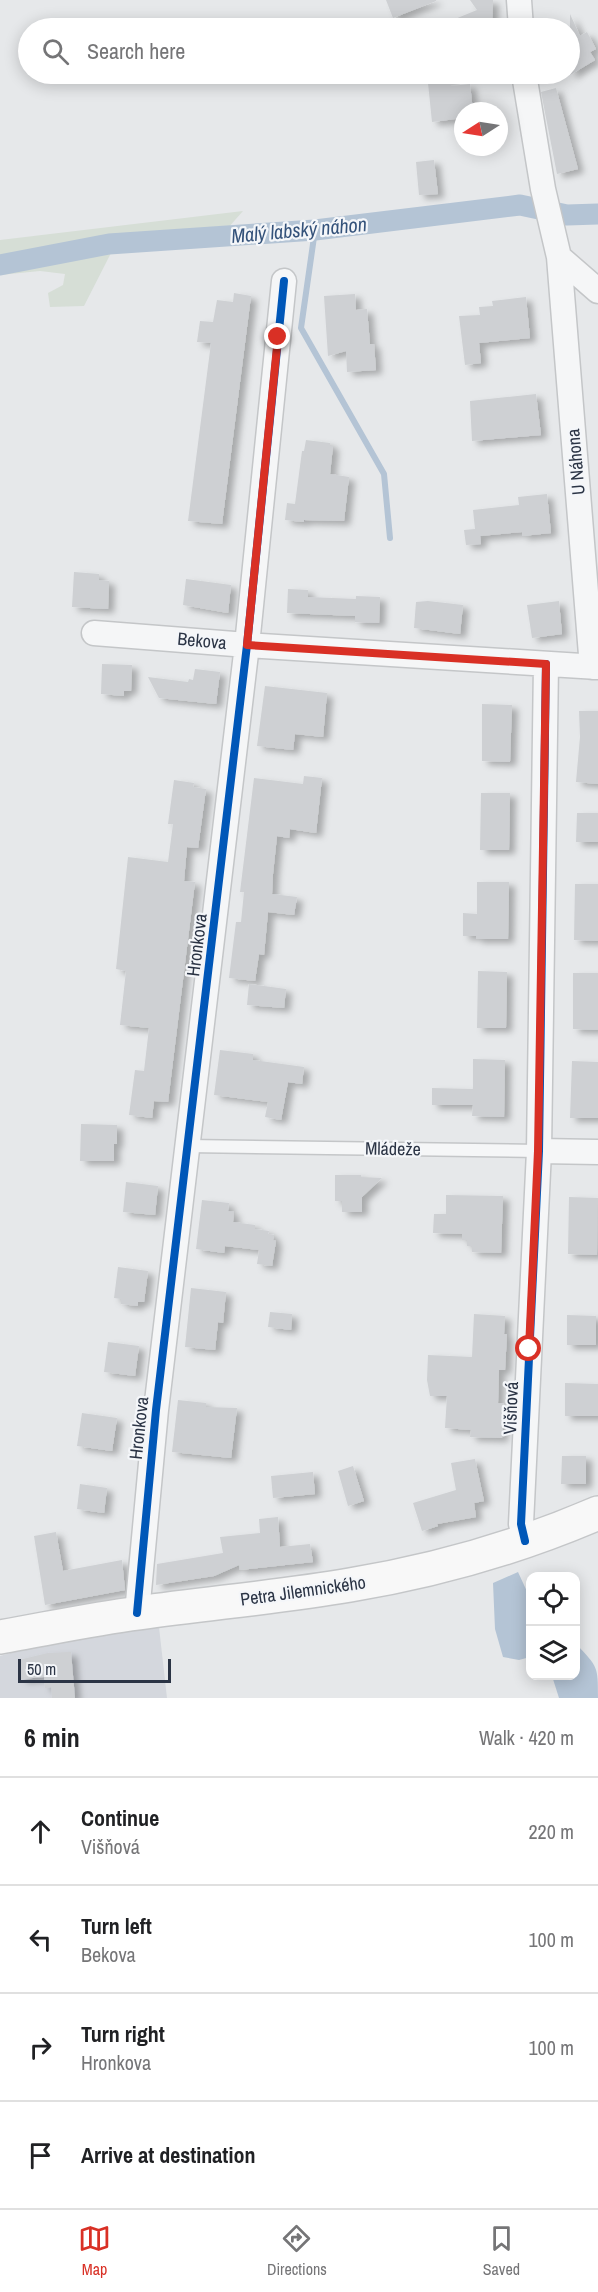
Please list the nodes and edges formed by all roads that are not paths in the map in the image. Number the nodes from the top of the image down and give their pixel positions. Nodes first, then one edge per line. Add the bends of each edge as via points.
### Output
1 (519, 0) edge
2 (520, 18) edge
3 (526, 84) edge
4 (559, 257) junction
5 (284, 281) dead end
6 (598, 291) edge
7 (94, 633) dead end
8 (247, 645) junction
9 (546, 664) junction
10 (595, 667) edge
11 (188, 1146) junction
12 (538, 1151) junction
13 (598, 1152) edge
14 (598, 1513) edge
15 (525, 1541) junction
16 (137, 1613) junction
17 (0, 1637) edge

1 - 2 street
3 - 4 street, U Náhona
4 - 6 street
4 - 10 street, U Náhona
5 - 8 street, Hronkova
7 - 8 street, Bekova
8 - 9 street, Bekova
8 - 11 street, Hronkova
9 - 10 street, Bekova
9 - 12 street, Višňová
11 - 12 lane, Mládeže
11 - 16 street, Hronkova via 156,1410
12 - 13 street, Mládeže
12 - 15 street, Višňová via 521,1524
14 - 15 street, Petra Jilemnického
15 - 16 street, Petra Jilemnického via 469,1559 349,1586
16 - 17 street, Petra Jilemnického

